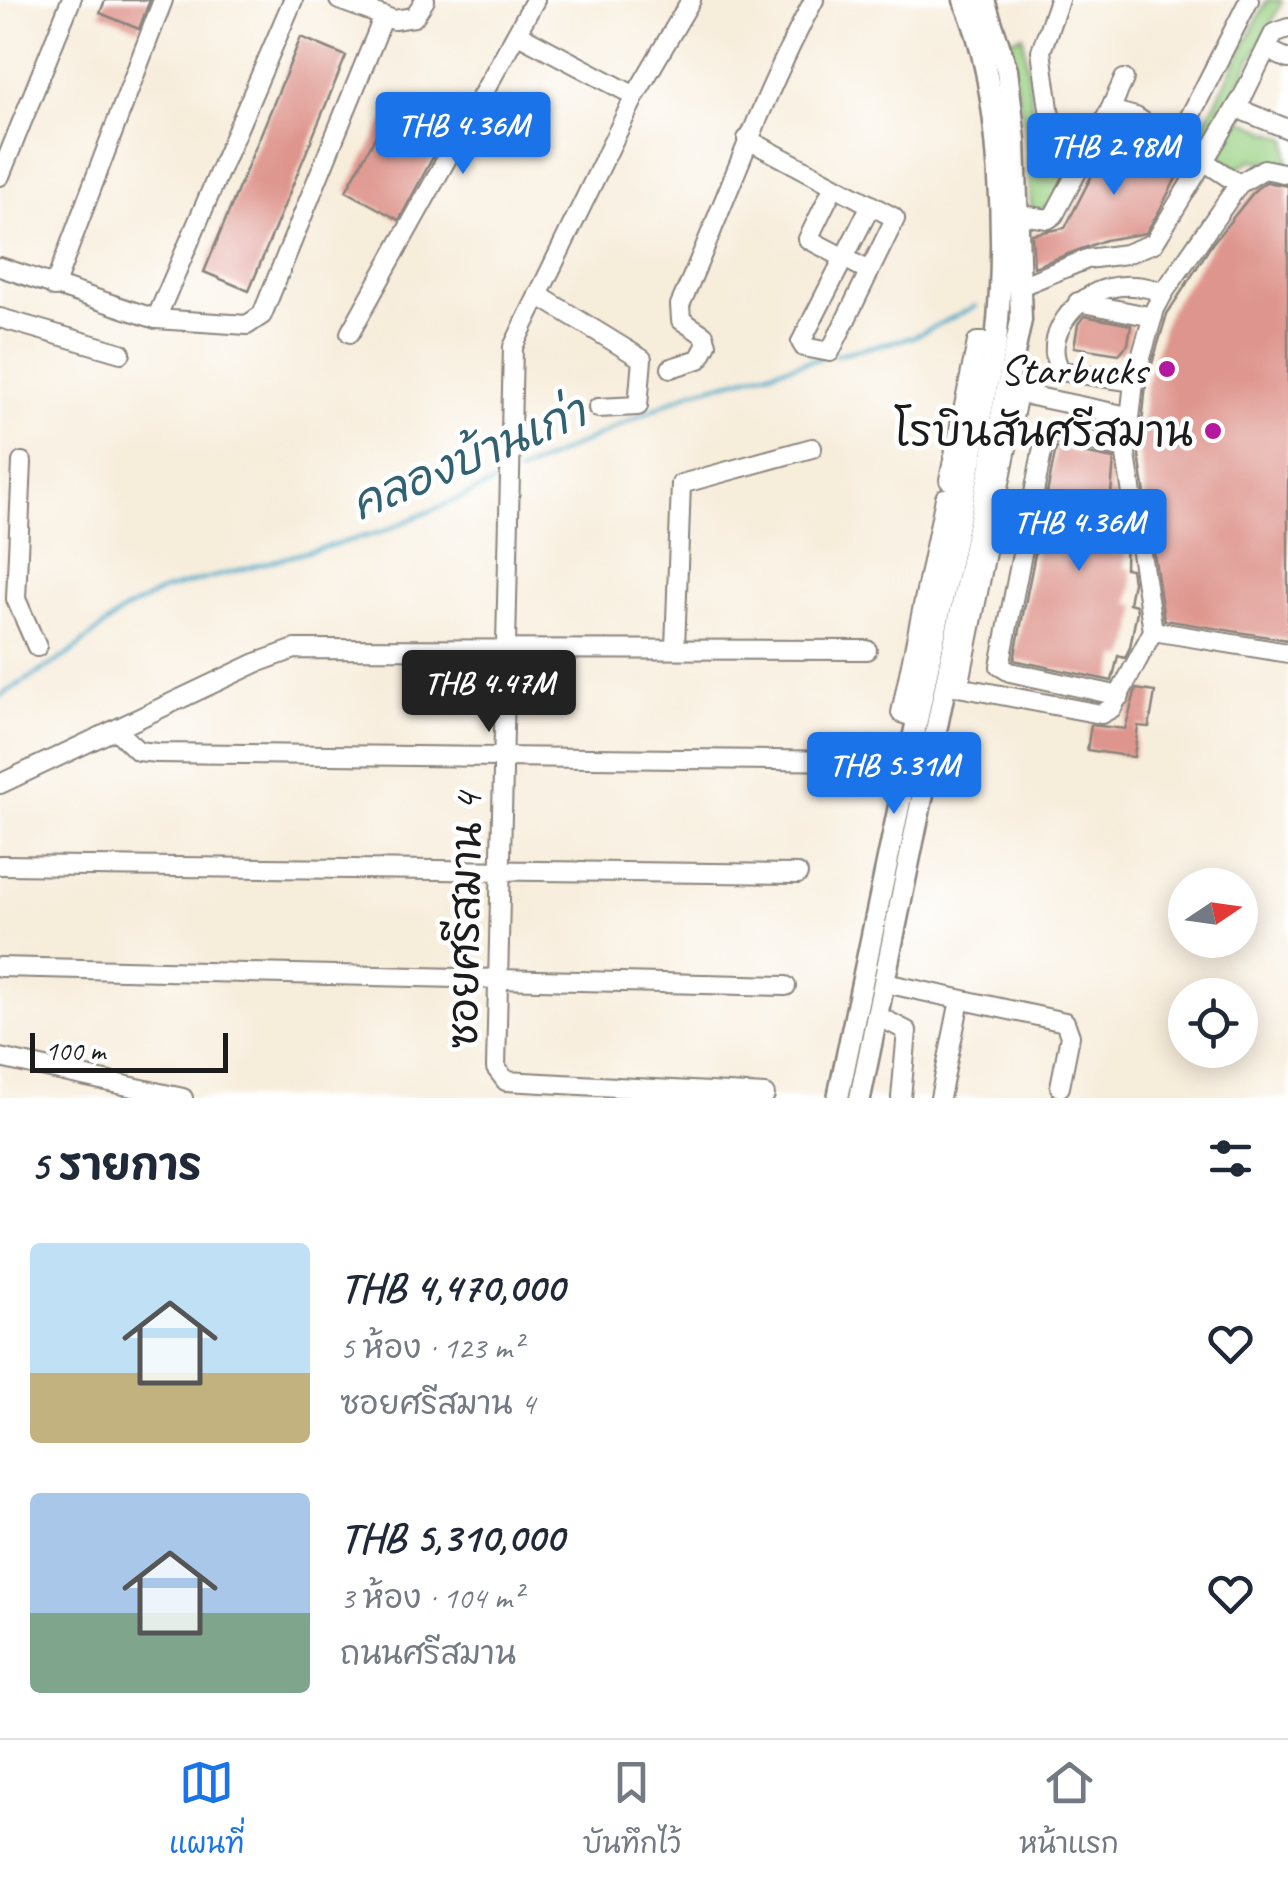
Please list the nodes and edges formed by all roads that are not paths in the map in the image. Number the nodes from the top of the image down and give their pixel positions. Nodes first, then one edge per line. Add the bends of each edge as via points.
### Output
1 (70, 0) edge
2 (163, 0) edge
3 (293, 0) edge
4 (340, 0) edge
5 (425, 0) edge
6 (536, 0) edge
7 (691, 0) edge
8 (814, 0) edge
9 (964, 0) edge
10 (984, 0) edge
11 (1060, 0) edge
12 (1249, 0) edge
13 (384, 16) junction
14 (1288, 28) edge
15 (518, 34) junction
16 (1268, 50) junction
17 (1288, 59) edge
18 (1124, 79) dead end
19 (635, 96) junction
20 (1236, 108) junction
21 (1110, 110) junction
22 (1288, 129) edge
23 (747, 138) junction
24 (1177, 142) junction
25 (1206, 160) junction
26 (1076, 173) junction
27 (1288, 174) edge
28 (0, 176) edge
29 (1239, 184) junction
30 (834, 186) junction
31 (871, 205) junction
32 (1021, 215) junction
33 (1126, 254) junction
34 (844, 259) junction
35 (0, 267) edge
36 (869, 270) junction
37 (1022, 285) junction
38 (1138, 285) junction
39 (54, 287) junction
40 (1164, 292) junction
41 (538, 295) junction
42 (1077, 302) junction
43 (1153, 317) junction
44 (0, 318) edge
45 (156, 318) junction
46 (350, 333) dead end
47 (121, 352) dead end
48 (670, 368) dead end
49 (1134, 382) junction
50 (1013, 392) junction
51 (598, 408) dead end
52 (1128, 416) junction
53 (812, 448) dead end
54 (1126, 449) junction
55 (22, 462) dead end
56 (1000, 483) junction
57 (1035, 488) junction
58 (8, 600) edge
59 (1153, 631) junction
60 (38, 647) dead end
61 (504, 648) junction
62 (676, 648) junction
63 (868, 650) dead end
64 (1288, 653) edge
65 (954, 686) junction
66 (1120, 696) junction
67 (116, 730) junction
68 (503, 759) junction
69 (851, 761) dead end
70 (0, 784) edge
71 (0, 865) edge
72 (500, 868) junction
73 (798, 874) dead end
74 (0, 967) edge
75 (498, 980) junction
76 (885, 984) junction
77 (786, 986) dead end
78 (960, 1000) junction
79 (878, 1016) junction
80 (0, 1058) edge
81 (1060, 1088) dead end
82 (765, 1095) dead end
83 (183, 1098) edge
84 (838, 1098) edge
85 (860, 1098) edge
86 (901, 1098) edge
87 (940, 1098) edge

1 - 28 street
2 - 39 street
3 - 45 street
4 - 13 street
5 - 13 street via 408,20
6 - 15 street
7 - 19 street, ซอยศรีสมาน 4
8 - 23 street
9 - 84 main road via 981,50 993,140 1000,262 996,342
10 - 32 main road via 1007,70
11 - 26 street via 1041,51 1056,159
12 - 24 street
13 - 45 street via 262,315 247,325
14 - 16 street via 1274,32
15 - 19 street
15 - 46 street
16 - 17 street
16 - 20 street
18 - 21 street
19 - 41 street, ซอยศรีสมาน 4
20 - 22 street
20 - 25 street
21 - 24 street
21 - 26 street
23 - 30 street
23 - 48 street via 678,312 707,344 699,359
24 - 25 street
25 - 29 street
25 - 33 street via 1154,244
26 - 32 street via 1051,218
27 - 29 street via 1264,170
29 - 40 street
30 - 31 street
30 - 34 street via 808,239
31 - 34 street
31 - 36 street via 894,222
32 - 37 main road
33 - 37 street via 1087,259
33 - 38 street
34 - 36 street
34 - 36 street via 804,347 830,352
35 - 39 street
37 - 50 main road
38 - 40 street
38 - 42 street via 1107,288
39 - 45 street
40 - 43 street
41 - 51 street via 642,359 638,406
41 - 61 street, ซอยศรีสมาน 4 via 513,347
42 - 43 street
42 - 49 street via 1056,336 1058,367
43 - 49 street
44 - 47 street
49 - 52 street
50 - 52 street
50 - 56 street
50 - 65 main road
52 - 54 street
53 - 62 street via 682,484
54 - 57 street via 1048,433
54 - 59 street
55 - 58 street
56 - 57 street
56 - 65 street
57 - 66 street via 1001,668
58 - 60 street
59 - 64 street
59 - 66 street
61 - 62 street
61 - 67 street via 295,649
61 - 68 street, ซอยศรีสมาน 4
62 - 63 street
65 - 66 street via 1101,714
65 - 76 main road
67 - 68 street via 138,751 157,753
67 - 70 street
68 - 69 street
68 - 72 street, ซอยศรีสมาน 4
71 - 72 street
72 - 73 street
72 - 75 street, ซอยศรีสมาน 4
74 - 75 street
75 - 77 street
75 - 82 street, ซอยศรีสมาน 4 via 500,1079
76 - 78 street
76 - 79 main road
78 - 81 street via 1065,1022 1070,1036
78 - 87 street
79 - 85 main road
79 - 86 street via 907,1031
80 - 83 street

